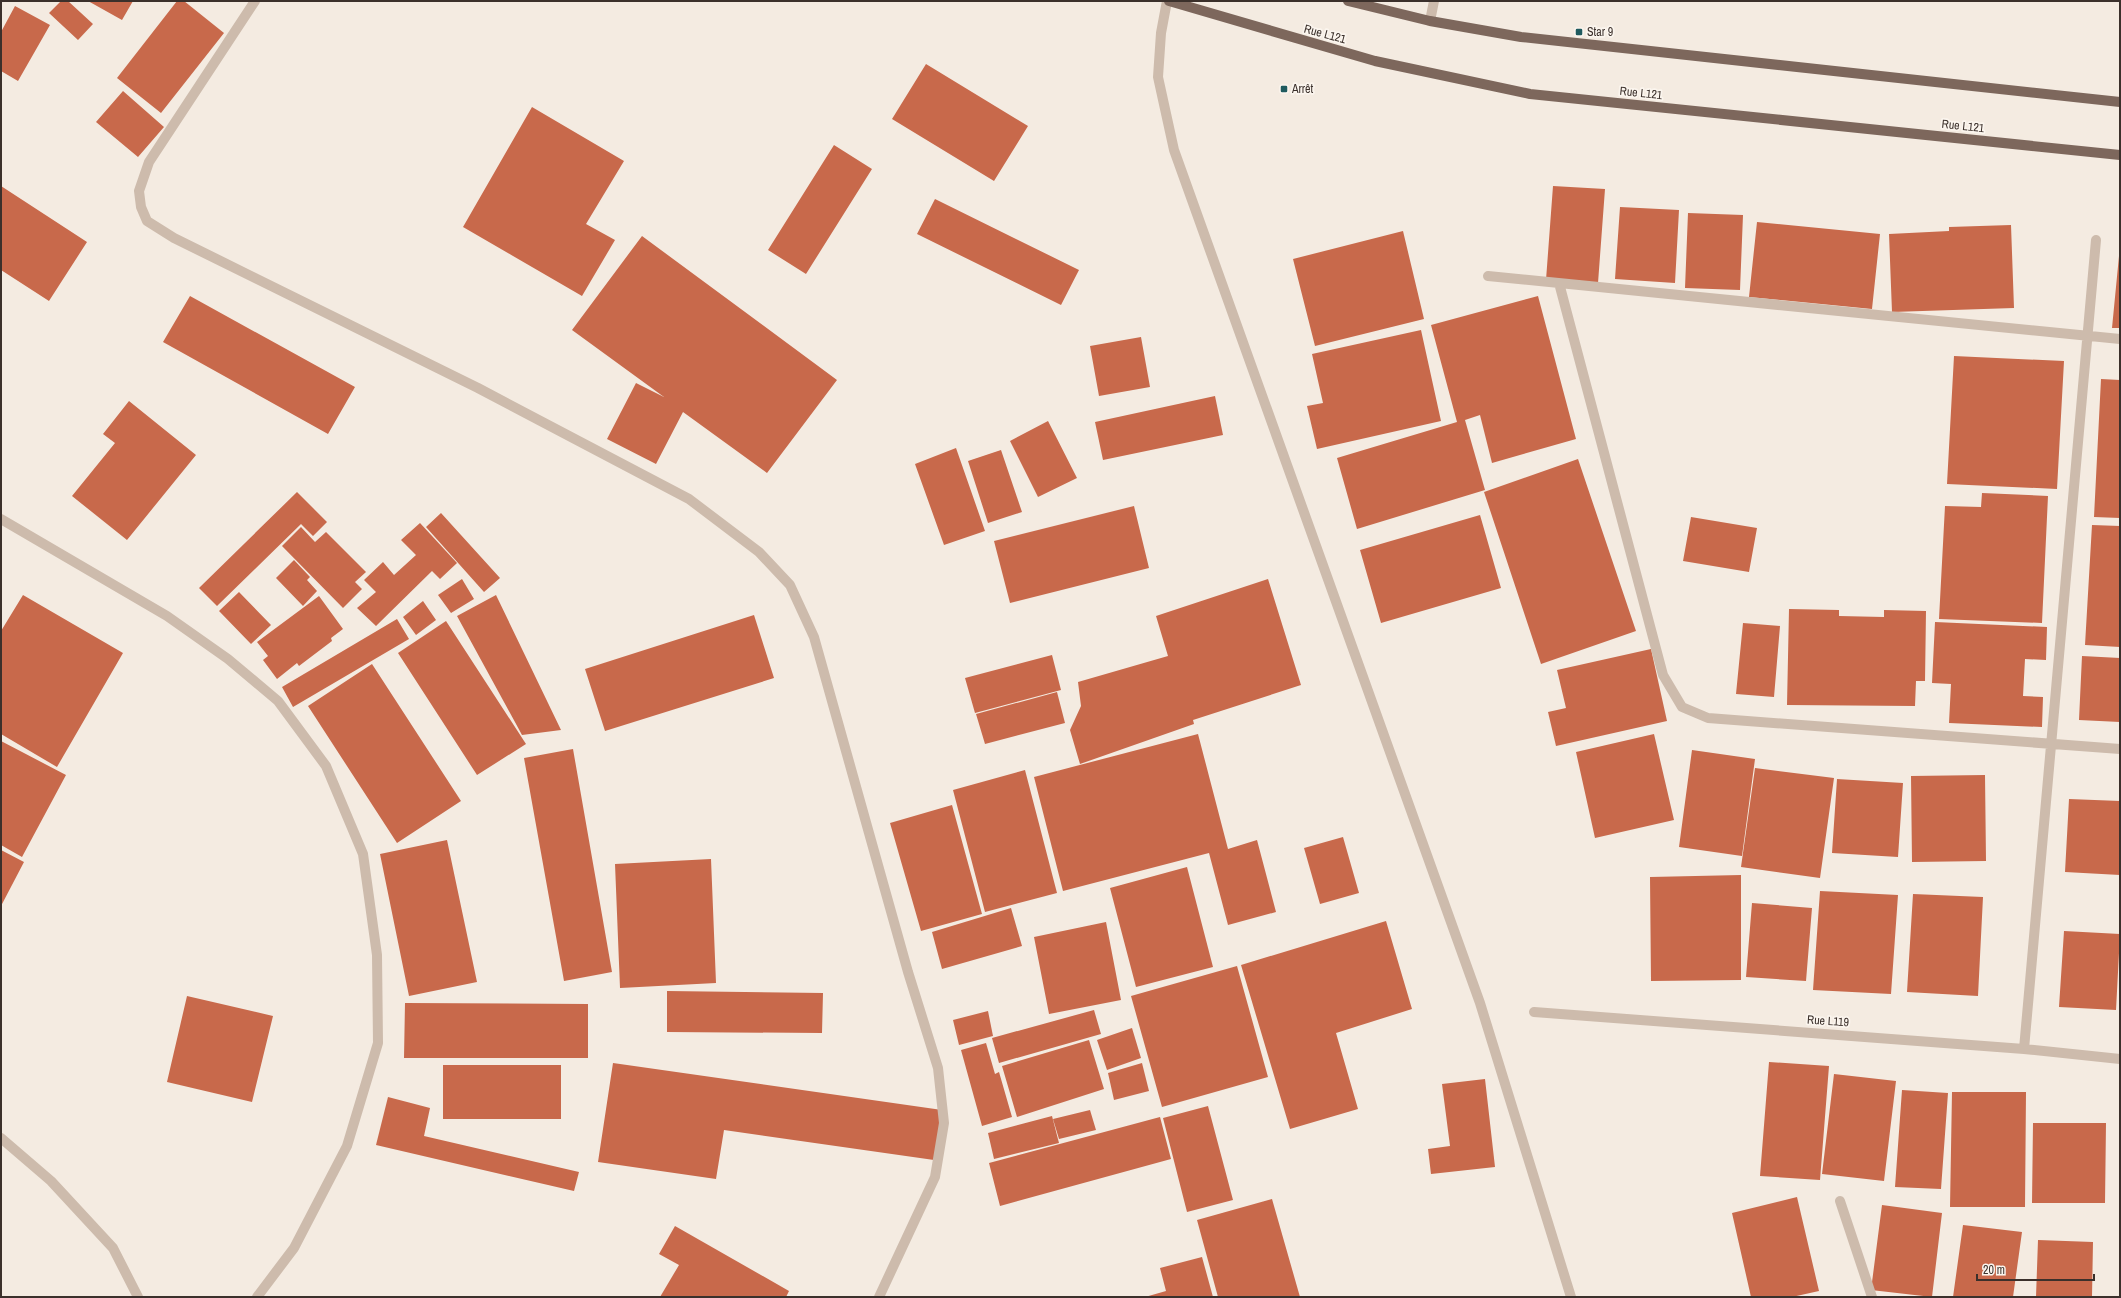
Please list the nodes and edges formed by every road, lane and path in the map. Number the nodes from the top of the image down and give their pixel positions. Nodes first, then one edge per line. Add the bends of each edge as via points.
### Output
1 (255, 1) edge
2 (1168, 1) edge
3 (1348, 1) edge
4 (1434, 1) edge
5 (1430, 21) junction
6 (2120, 102) edge
7 (2120, 155) edge
8 (2096, 240) dead end
9 (1488, 276) dead end
10 (1559, 283) junction
11 (2088, 336) junction
12 (2120, 339) edge
13 (1, 519) edge
14 (2051, 743) junction
15 (2120, 749) edge
16 (1534, 1012) dead end
17 (2024, 1048) junction
18 (2120, 1059) edge
19 (1, 1138) edge
20 (1840, 1201) dead end
21 (138, 1297) edge
22 (257, 1297) edge
23 (879, 1297) edge
24 (1571, 1297) edge
25 (1872, 1297) edge

1 - 23 street via 149,162 139,191 141,207 147,221 174,238 478,388 689,499 759,552 790,585 814,638 906,965 938,1068 944,1123 935,1177
2 - 7 main road, Rue L121 via 1375,61 1530,94
2 - 24 street via 1158,77 1174,150 1480,1003
3 - 5 main road
4 - 5 street
5 - 6 main road via 1521,37
8 - 11 street
9 - 10 street
10 - 11 street
10 - 14 street via 1663,675 1682,707 1708,718
11 - 12 street
11 - 14 street
13 - 22 street via 167,616 228,659 278,702 326,766 363,854 377,955 378,1043 347,1146 294,1248
14 - 15 street
14 - 17 street
16 - 17 street, Rue L119
17 - 18 street, Rue L119
19 - 21 street via 51,1181 113,1248
20 - 25 street

